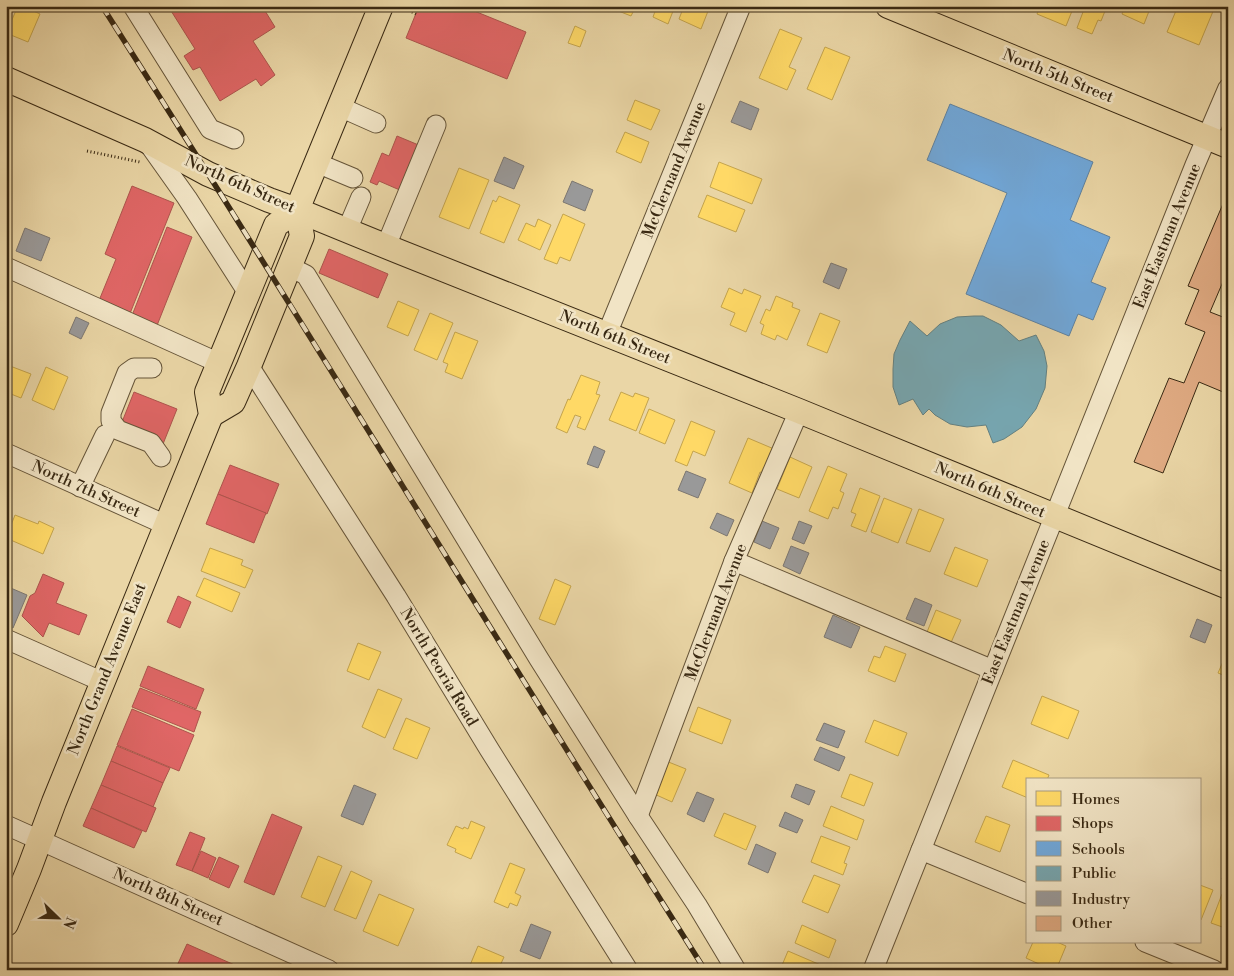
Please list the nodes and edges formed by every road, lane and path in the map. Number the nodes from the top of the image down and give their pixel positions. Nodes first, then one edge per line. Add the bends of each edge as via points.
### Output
1 (133, 6) edge
2 (381, 6) edge
3 (741, 6) edge
4 (888, 6) edge
5 (412, 12) dead end
6 (416, 14) dead end
7 (6, 80) edge
8 (1228, 88) edge
9 (340, 107) junction
10 (376, 123) dead end
11 (436, 125) dead end
12 (234, 139) dead end
13 (1217, 141) edge
14 (87, 151) dead end
15 (144, 151) junction
16 (316, 163) junction
17 (353, 178) dead end
18 (361, 197) dead end
19 (298, 210) junction
20 (347, 230) junction
21 (386, 246) junction
22 (290, 267) junction
23 (6, 268) edge
24 (248, 292) junction
25 (607, 334) junction
26 (219, 363) junction
27 (249, 366) junction
28 (152, 368) dead end
29 (799, 411) junction
30 (211, 415) junction
31 (105, 434) dead end
32 (6, 453) edge
33 (161, 457) dead end
34 (80, 487) junction
35 (1054, 516) junction
36 (166, 525) junction
37 (734, 562) junction
38 (1228, 587) edge
39 (6, 639) edge
40 (993, 670) junction
41 (103, 682) junction
42 (638, 816) junction
43 (6, 825) edge
44 (40, 839) junction
45 (921, 850) junction
46 (1026, 893) edge
47 (6, 924) edge
48 (1150, 944) edge
49 (303, 964) edge
50 (329, 970) edge
51 (628, 970) edge
52 (736, 970) edge
53 (873, 970) edge
54 (1214, 970) edge

1 - 12 street via 210,129
2 - 9 main road
3 - 25 street, McClernand Avenue
4 - 13 main road, North 5th Street
5 - 6 path
7 - 15 main road, North 6th Street
8 - 13 street, East Eastman Avenue
9 - 10 street
9 - 16 main road
11 - 21 street
13 - 35 street, East Eastman Avenue
14 - 15 path
15 - 19 main road, North 6th Street
15 - 24 street via 187,198
16 - 17 street
16 - 19 main road
18 - 20 street
19 - 20 main road, North 6th Street
19 - 22 main road via 302,236
19 - 24 main road via 276,225
20 - 21 main road, North 6th Street
21 - 25 main road, North 6th Street
22 - 27 main road
22 - 42 street via 306,274
23 - 26 street
24 - 26 main road
25 - 29 main road, North 6th Street
26 - 30 main road via 207,392
27 - 30 main road via 233,402
27 - 51 street, North Peoria Road
28 - 33 street via 134,368 127,373 111,413 111,421 118,430 151,443
29 - 35 main road, North 6th Street
29 - 37 street, McClernand Avenue
30 - 36 main road, North Grand Avenue East
31 - 34 street
32 - 34 street, North 7th Street
34 - 36 street, North 7th Street
35 - 38 main road, North 6th Street
35 - 40 street, East Eastman Avenue
36 - 41 main road, North Grand Avenue East
37 - 40 street
37 - 42 street, McClernand Avenue
39 - 41 street
40 - 45 street, East Eastman Avenue
41 - 44 main road, North Grand Avenue East
42 - 52 street
43 - 44 street, North 8th Street
44 - 47 main road, North Grand Avenue East
44 - 49 street, North 8th Street
45 - 46 street
45 - 53 street, East Eastman Avenue
48 - 54 street
49 - 50 street, North 8th Street

